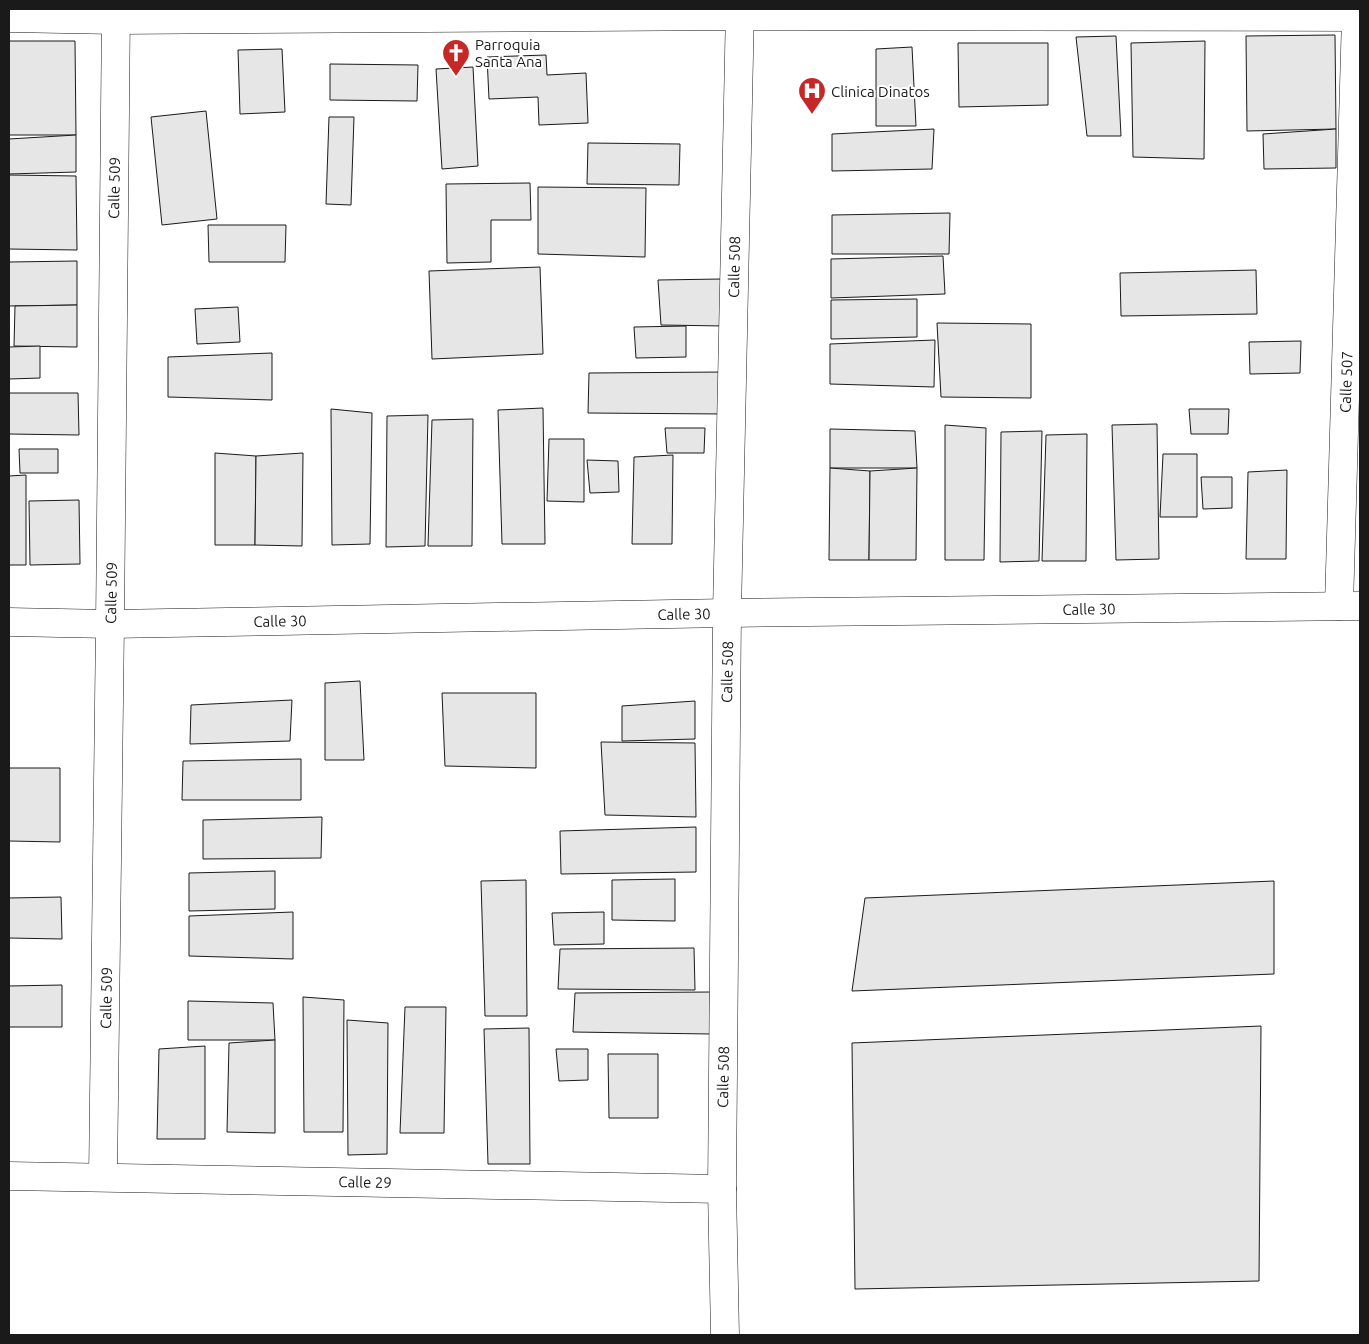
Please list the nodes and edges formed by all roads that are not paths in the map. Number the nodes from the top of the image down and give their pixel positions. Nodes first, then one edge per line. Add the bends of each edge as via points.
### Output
1 (740, 12) edge
2 (116, 14) edge
3 (1357, 14) edge
4 (9, 18) edge
5 (1350, 606) edge
6 (727, 613) junction
7 (9, 622) edge
8 (110, 624) junction
9 (9, 1176) edge
10 (103, 1177) junction
11 (722, 1189) junction
12 (725, 1335) edge

1 - 2 street
1 - 3 street
1 - 6 street, Calle 508
2 - 4 street
2 - 8 street, Calle 509
3 - 5 street, Calle 507
5 - 6 street, Calle 30
6 - 8 street, Calle 30
6 - 11 street, Calle 508
7 - 8 street, Calle 30
8 - 10 street, Calle 509
9 - 10 street, Calle 29
10 - 11 street, Calle 29
11 - 12 street, Calle 508

